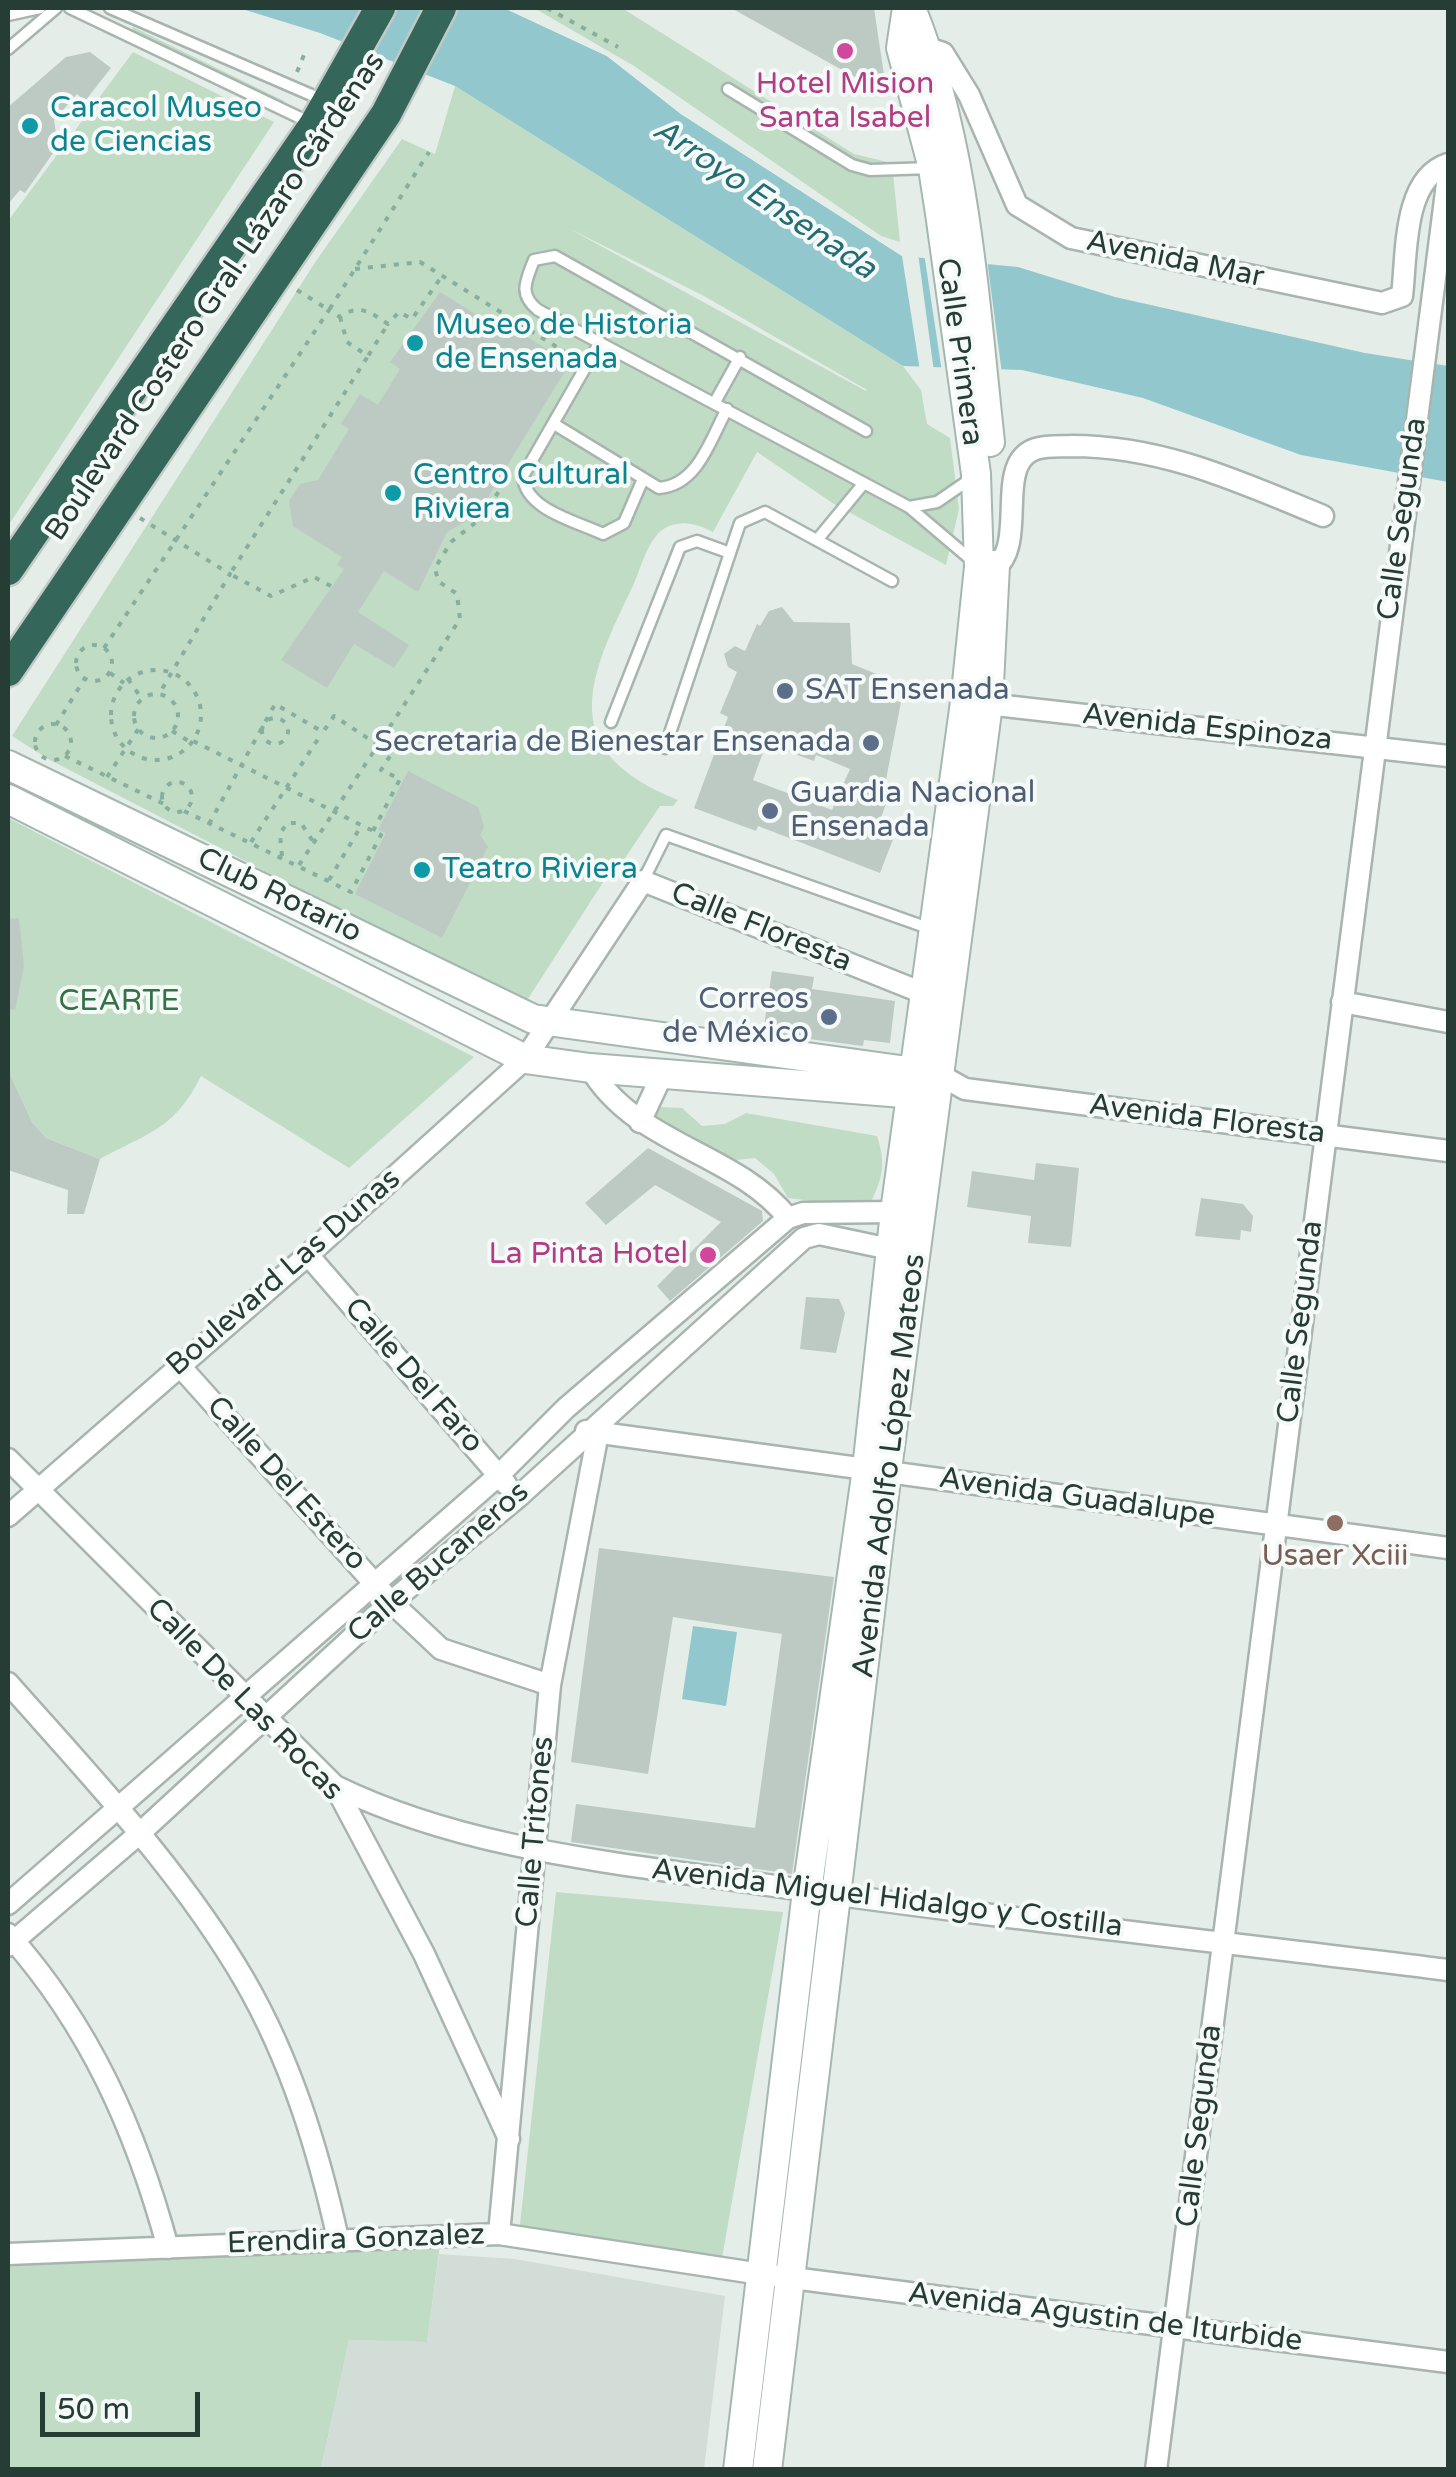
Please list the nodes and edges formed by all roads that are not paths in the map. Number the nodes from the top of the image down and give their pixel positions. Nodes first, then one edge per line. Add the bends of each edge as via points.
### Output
1 (40, 8) edge
2 (56, 8) edge
3 (70, 8) edge
4 (110, 8) edge
5 (380, 8) edge
6 (440, 8) edge
7 (909, 8) edge
8 (8, 15) edge
9 (913, 46) junction
10 (8, 49) edge
11 (728, 90) dead end
12 (327, 105) junction
13 (1448, 164) edge
14 (933, 168) junction
15 (1448, 176) edge
16 (1447, 187) edge
17 (952, 211) junction
18 (600, 342) junction
19 (740, 357) junction
20 (715, 402) junction
21 (727, 408) junction
22 (554, 424) junction
23 (866, 431) dead end
24 (982, 451) junction
25 (643, 479) junction
26 (864, 483) junction
27 (909, 508) junction
28 (1323, 516) dead end
29 (816, 540) junction
30 (730, 552) junction
31 (987, 568) junction
32 (8, 570) edge
33 (892, 581) dead end
34 (8, 671) edge
35 (976, 703) junction
36 (611, 722) dead end
37 (1374, 746) junction
38 (665, 748) dead end
39 (1448, 756) edge
40 (8, 765) edge
41 (8, 800) edge
42 (643, 880) junction
43 (932, 930) junction
44 (923, 993) junction
45 (1342, 1002) junction
46 (553, 1022) junction
47 (1448, 1022) edge
48 (525, 1058) junction
49 (590, 1068) junction
50 (662, 1075) junction
51 (925, 1084) junction
52 (640, 1122) junction
53 (1325, 1136) junction
54 (1448, 1151) edge
55 (894, 1212) junction
56 (788, 1218) junction
57 (890, 1248) junction
58 (308, 1255) junction
59 (179, 1365) junction
60 (566, 1408) junction
61 (592, 1432) junction
62 (8, 1459) edge
63 (877, 1471) junction
64 (499, 1475) junction
65 (40, 1488) junction
66 (518, 1497) junction
67 (8, 1516) edge
68 (1276, 1525) junction
69 (1448, 1548) edge
70 (376, 1584) junction
71 (392, 1602) junction
72 (8, 1683) edge
73 (550, 1684) junction
74 (243, 1698) junction
75 (264, 1719) junction
76 (335, 1786) junction
77 (117, 1807) junction
78 (140, 1833) junction
79 (533, 1851) junction
80 (806, 1890) junction
81 (839, 1894) junction
82 (8, 1904) edge
83 (9, 1940) edge
84 (1223, 1942) junction
85 (1448, 1970) edge
86 (509, 2138) junction
87 (499, 2234) junction
88 (338, 2239) junction
89 (168, 2248) junction
90 (8, 2254) edge
91 (762, 2274) junction
92 (792, 2278) junction
93 (1174, 2327) junction
94 (1448, 2362) edge
95 (738, 2470) edge
96 (767, 2470) edge
97 (1156, 2470) edge

1 - 8 lane
2 - 10 lane
3 - 12 lane
4 - 12 lane
5 - 12 highway, Boulevard Costero Gral. Lázaro Cárdenas
6 - 34 highway, Boulevard Costero Gral. Lázaro Cárdenas via 386,114
7 - 9 main road, Calle Primera
9 - 13 street, Avenida Mar via 943,53 970,94 1017,205 1071,238 1396,302 1413,202 1435,168
9 - 14 main road, Calle Primera
9 - 17 main road, Calle Primera
11 - 14 lane via 852,165
12 - 32 highway, Boulevard Costero Gral. Lázaro Cárdenas
14 - 17 main road, Calle Primera
15 - 16 street, Calle Segunda
16 - 37 street, Calle Segunda
17 - 24 main road, Calle Primera
18 - 19 lane via 527,301 523,288 534,260 555,256
18 - 20 lane
18 - 22 lane
19 - 20 lane
19 - 23 lane
20 - 21 lane
21 - 25 lane via 688,480 659,488
21 - 26 lane
22 - 25 lane
22 - 25 lane via 523,476 530,500 603,534 624,523
24 - 27 lane via 955,494
24 - 31 main road, Calle Primera
26 - 27 lane
26 - 29 lane
27 - 31 lane
28 - 31 street via 1192,462 1118,446 1030,450 1016,469 1005,556
29 - 30 lane via 765,512 740,523
29 - 33 lane
30 - 36 lane via 688,541 680,547
30 - 38 lane
31 - 35 main road, Calle Primera
35 - 37 street, Avenida Espinoza
35 - 43 main road, Avenida Adolfo López Mateos
35 - 51 main road, Avenida Adolfo López Mateos
37 - 39 street, Avenida Espinoza
37 - 45 street, Calle Segunda
40 - 46 main road, Club Rotario via 534,1019
41 - 48 main road, Club Rotario
42 - 43 lane via 666,835
42 - 44 street, Calle Floresta
42 - 46 street, Calle Floresta
43 - 44 main road, Avenida Adolfo López Mateos
44 - 51 main road, Avenida Adolfo López Mateos
45 - 47 street
45 - 53 street, Calle Segunda
46 - 48 street, Boulevard Las Dunas
46 - 51 main road, Avenida Floresta
48 - 49 main road, Avenida Floresta
48 - 58 street, Boulevard Las Dunas
49 - 50 main road, Avenida Floresta
49 - 52 street via 606,1097
50 - 51 main road, Avenida Floresta
50 - 52 street
51 - 53 street, Avenida Floresta
51 - 55 main road, Avenida Adolfo López Mateos
51 - 63 main road, Avenida Adolfo López Mateos
52 - 56 street via 772,1197
53 - 54 street, Avenida Floresta
53 - 68 street, Calle Segunda
55 - 56 street
55 - 57 main road, Avenida Adolfo López Mateos
56 - 60 street, Calle Bucaneros
57 - 61 street, Calle Bucaneros via 819,1234 804,1238
57 - 63 main road, Avenida Adolfo López Mateos
58 - 59 street, Boulevard Las Dunas
58 - 64 street, Calle Del Faro
59 - 65 street, Boulevard Las Dunas
59 - 70 street, Calle Del Estero
60 - 61 street
60 - 64 street, Calle Bucaneros
61 - 63 street, Avenida Guadalupe
61 - 66 street, Calle Bucaneros
61 - 73 street, Calle Tritones
62 - 65 street, Calle De Las Rocas
63 - 68 street, Avenida Guadalupe
63 - 80 main road, Avenida Adolfo López Mateos
63 - 81 main road, Avenida Adolfo López Mateos
64 - 66 street, Calle Del Faro
64 - 70 street, Calle Bucaneros
65 - 67 street, Boulevard Las Dunas
65 - 74 street, Calle De Las Rocas
66 - 71 street, Calle Bucaneros
68 - 69 street, Avenida Guadalupe
68 - 84 street, Calle Segunda
70 - 71 street, Calle Del Estero
70 - 74 street, Calle Bucaneros
71 - 73 street, Calle Del Estero via 441,1649
71 - 75 street, Calle Bucaneros
72 - 77 street
73 - 79 street, Calle Tritones
74 - 75 street, Calle De Las Rocas
74 - 77 street, Calle Bucaneros
75 - 76 street, Calle De Las Rocas
75 - 78 street, Calle Bucaneros
76 - 79 street, Avenida Miguel Hidalgo y Costilla via 371,1804
76 - 86 street, Calle De Las Rocas via 424,1954
77 - 78 street
77 - 82 street, Calle Bucaneros
78 - 83 street, Calle Bucaneros
78 - 88 street via 246,1983 321,2161
79 - 80 street, Avenida Miguel Hidalgo y Costilla
79 - 86 street, Calle Tritones
80 - 81 street, Avenida Miguel Hidalgo y Costilla
80 - 91 main road, Avenida Adolfo López Mateos
81 - 84 street, Avenida Miguel Hidalgo y Costilla
81 - 92 main road, Avenida Adolfo López Mateos
83 - 89 street via 70,2013 104,2074 146,2165
84 - 85 street, Avenida Miguel Hidalgo y Costilla
84 - 93 street, Calle Segunda
86 - 87 street, Calle Tritones
87 - 88 street, Erendira Gonzalez
87 - 91 street, Erendira Gonzalez
88 - 89 street, Erendira Gonzalez
89 - 90 street, Erendira Gonzalez
91 - 92 street, Avenida Agustin de Iturbide
91 - 95 main road, Avenida Adolfo López Mateos
92 - 93 street, Avenida Agustin de Iturbide
92 - 96 main road, Avenida Adolfo López Mateos
93 - 94 street, Avenida Agustin de Iturbide
93 - 97 street, Calle Segunda

